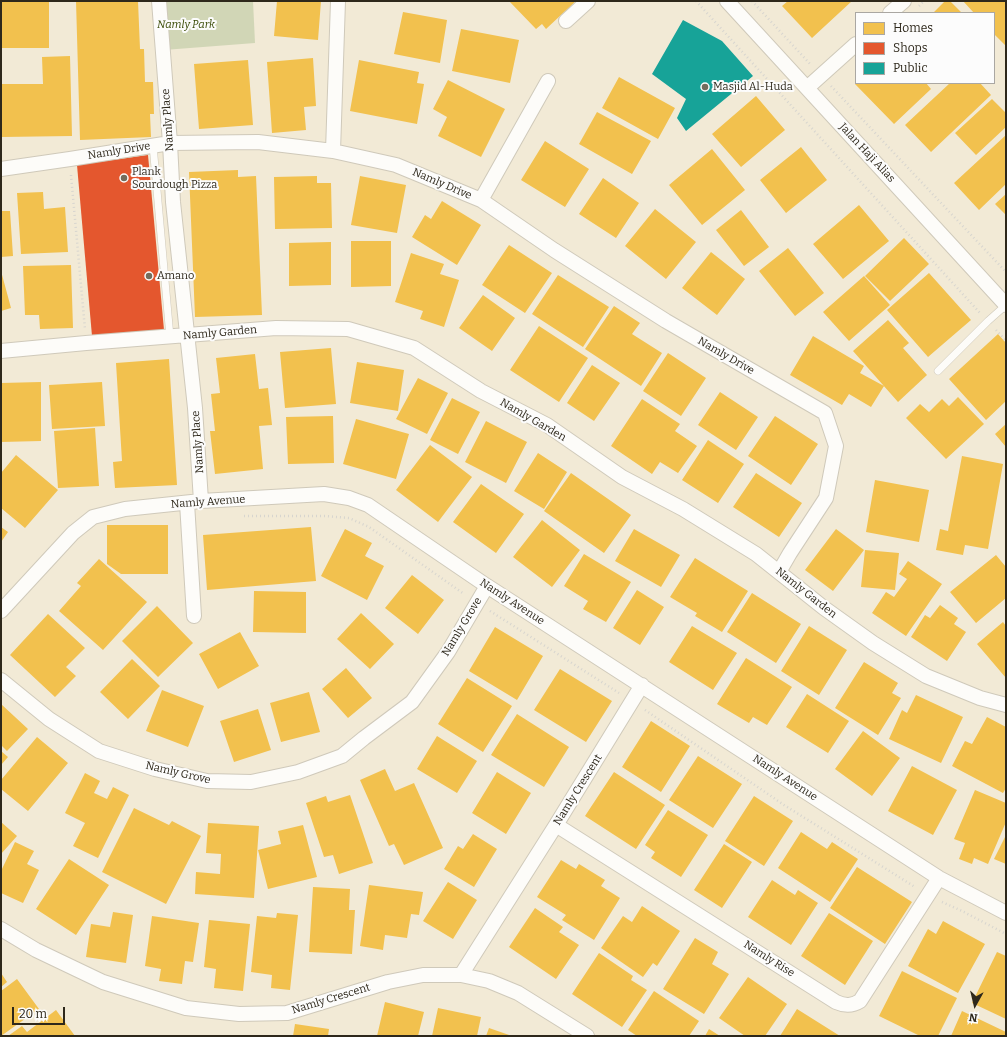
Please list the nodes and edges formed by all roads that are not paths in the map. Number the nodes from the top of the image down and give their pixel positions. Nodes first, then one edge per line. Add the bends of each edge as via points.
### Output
1 (159, 1) edge
2 (338, 1) edge
3 (588, 1) edge
4 (727, 1) edge
5 (904, 1) edge
6 (891, 12) edge
7 (566, 21) dead end
8 (855, 45) edge
9 (548, 80) dead end
10 (807, 88) junction
11 (170, 142) junction
12 (153, 146) junction
13 (333, 152) junction
14 (1, 169) edge
15 (481, 200) junction
16 (1006, 305) edge
17 (188, 336) junction
18 (170, 337) junction
19 (1, 352) edge
20 (938, 371) dead end
21 (201, 501) junction
22 (187, 503) junction
23 (779, 572) junction
24 (487, 586) junction
25 (1, 611) edge
26 (194, 616) dead end
27 (1, 680) edge
28 (642, 685) junction
29 (1006, 706) edge
30 (556, 825) junction
31 (939, 878) junction
32 (1006, 913) edge
33 (1, 928) edge
34 (461, 975) junction
35 (587, 1036) edge

1 - 11 street, Namly Place
2 - 13 street
3 - 7 street
4 - 10 street, Jalan Haji Alias
5 - 6 street
8 - 10 street
9 - 15 street, Namly Drive
10 - 16 street, Jalan Haji Alias
11 - 12 street, Namly Drive
11 - 13 street, Namly Drive via 258,142
11 - 17 street, Namly Place via 173,202
12 - 14 street, Namly Drive
12 - 18 lane, Namly Place
13 - 15 street, Namly Drive via 396,165
15 - 23 street, Namly Drive via 666,322 825,413 836,446 826,498
16 - 20 lane
17 - 18 street, Namly Garden
17 - 21 street, Namly Place
17 - 23 street, Namly Garden via 276,328 348,329 414,348 481,391 546,425 622,477 683,509 756,554
18 - 19 street, Namly Garden
21 - 22 street, Namly Avenue
21 - 24 street, Namly Avenue via 324,494 349,498 368,505
22 - 25 street, Namly Avenue via 125,509 93,517 73,533
22 - 26 street
23 - 29 street, Namly Garden via 873,643 926,676
24 - 27 street, Namly Grove via 448,652 412,702 342,756 298,772 251,782 206,781 155,769 99,751 49,719
24 - 28 street, Namly Avenue
28 - 30 street, Namly Crescent
28 - 31 street, Namly Avenue
30 - 31 street, Namly Rise via 842,1005 860,1001
30 - 34 street, Namly Crescent
31 - 32 street, Namly Avenue
33 - 34 street, Namly Crescent via 36,950 103,982 186,1008 239,1014 288,1013 388,982 423,975
34 - 35 street, Namly Crescent via 489,981 518,993

